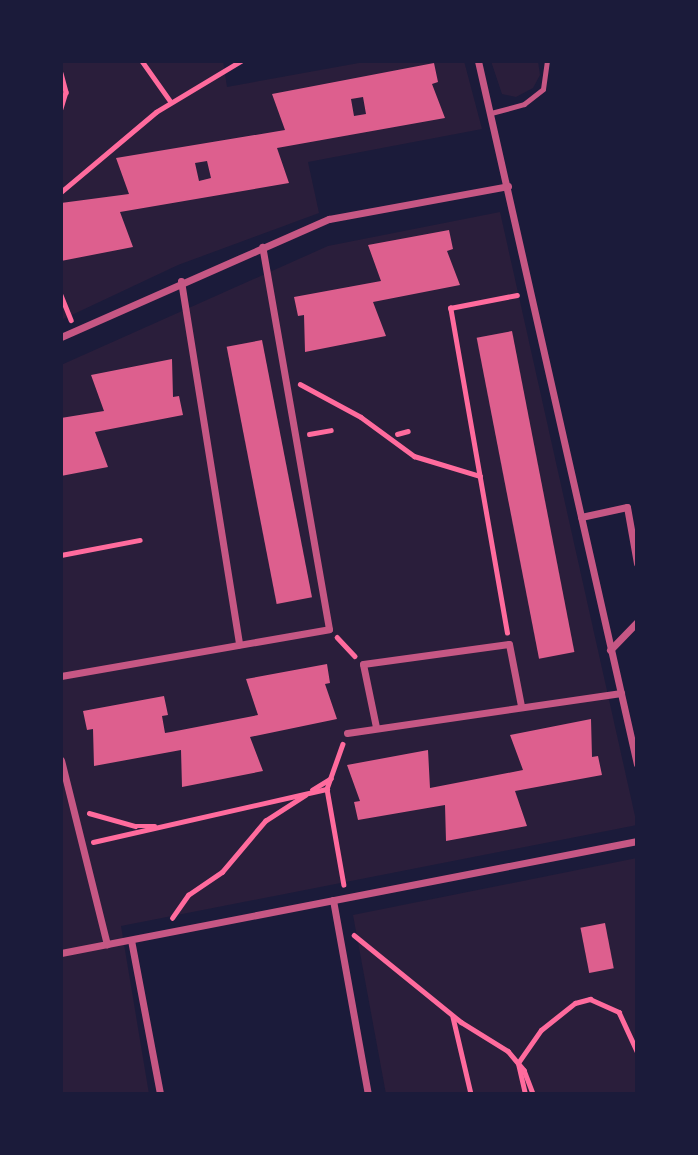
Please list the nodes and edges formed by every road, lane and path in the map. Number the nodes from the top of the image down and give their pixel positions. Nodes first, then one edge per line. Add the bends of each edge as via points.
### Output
1 (142, 61) edge
2 (241, 61) edge
3 (478, 61) edge
4 (547, 61) edge
5 (61, 73) edge
6 (171, 102) junction
7 (61, 108) edge
8 (491, 113) junction
9 (509, 186) junction
10 (61, 192) edge
11 (262, 247) junction
12 (181, 281) junction
13 (533, 292) junction
14 (61, 295) edge
15 (75, 330) junction
16 (61, 337) edge
17 (285, 375) junction
18 (331, 430) dead end
19 (408, 431) dead end
20 (397, 434) dead end
21 (309, 435) dead end
22 (480, 476) junction
23 (581, 517) junction
24 (140, 540) dead end
25 (61, 555) edge
26 (637, 563) edge
27 (637, 622) edge
28 (329, 629) junction
29 (239, 644) junction
30 (509, 644) junction
31 (610, 650) junction
32 (363, 664) junction
33 (61, 677) edge
34 (621, 693) junction
35 (521, 706) junction
36 (376, 727) junction
37 (347, 733) joint
38 (637, 764) edge
39 (62, 766) edge
40 (331, 778) junction
41 (327, 789) junction
42 (308, 793) junction
43 (72, 805) junction
44 (165, 825) junction
45 (94, 841) dead end
46 (637, 841) edge
47 (346, 898) junction
48 (333, 900) junction
49 (337, 922) junction
50 (161, 934) junction
51 (131, 940) junction
52 (107, 944) junction
53 (61, 953) edge
54 (453, 1016) junction
55 (637, 1051) edge
56 (519, 1063) junction
57 (160, 1094) edge
58 (368, 1094) edge
59 (471, 1094) edge
60 (525, 1094) edge
61 (533, 1094) edge

1 - 6 path
2 - 6 path
3 - 8 street
4 - 8 lane via 542,89 524,104
5 - 7 path via 66,92
6 - 10 path
8 - 9 street
9 - 11 street via 329,219
9 - 13 street
11 - 12 street
11 - 17 street
12 - 15 street
12 - 29 street
13 - 22 path via 450,308
13 - 23 street
14 - 15 path
15 - 16 street
17 - 22 path via 368,421 414,456
17 - 28 street
18 - 21 path
19 - 20 path
22 - 30 path
23 - 26 street via 627,507
23 - 31 street
24 - 25 path
27 - 31 street
28 - 29 street
28 - 32 path
29 - 33 street
30 - 32 street
30 - 35 street
31 - 34 street
32 - 36 street
34 - 35 street
34 - 38 street
35 - 36 street
36 - 37 street
37 - 40 path
39 - 43 street
40 - 41 path
40 - 42 path
41 - 42 path
41 - 47 path
42 - 44 path
42 - 50 path via 265,821 222,872 188,895
43 - 44 path via 101,819 135,826
43 - 52 street
44 - 45 path
46 - 47 street
47 - 48 street
48 - 49 street
48 - 50 street
49 - 54 path
49 - 58 street
50 - 51 street
51 - 52 street
51 - 57 street
52 - 53 street
54 - 56 path
54 - 59 path
55 - 56 path via 619,1012 590,999 575,1003 541,1030
56 - 60 path
56 - 61 path

